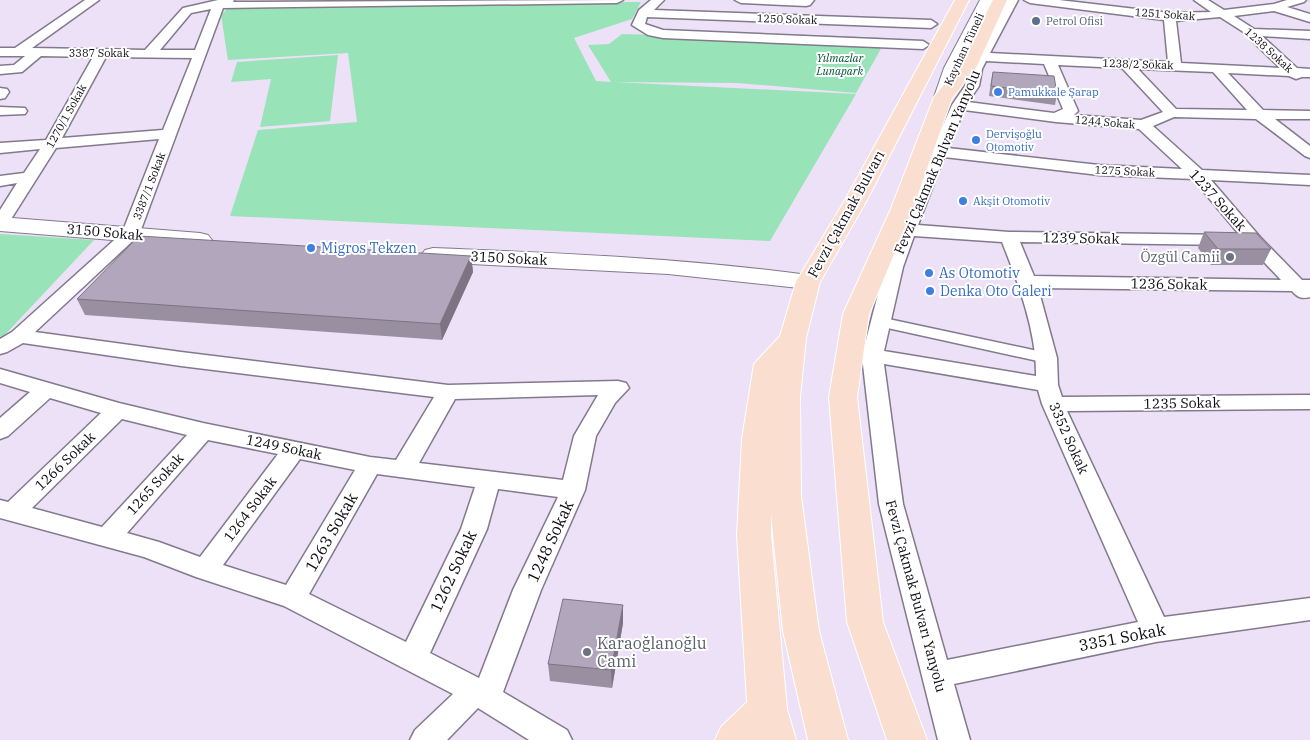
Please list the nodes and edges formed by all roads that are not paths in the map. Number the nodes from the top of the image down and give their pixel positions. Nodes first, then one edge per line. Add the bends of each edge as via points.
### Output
1 (93, 0) edge
2 (617, 0) edge
3 (658, 0) edge
4 (741, 0) edge
5 (808, 0) edge
6 (942, 0) edge
7 (962, 0) edge
8 (987, 0) edge
9 (1000, 0) edge
10 (1012, 0) edge
11 (1030, 0) edge
12 (1200, 0) edge
13 (1300, 0) edge
14 (386, 1) edge
15 (223, 2) edge
16 (1275, 7) junction
17 (643, 13) junction
18 (1221, 13) junction
19 (1170, 17) junction
20 (1310, 18) edge
21 (931, 24) junction
22 (1249, 32) junction
23 (1286, 35) junction
24 (1310, 35) edge
25 (923, 45) junction
26 (1302, 46) dead end
27 (0, 52) edge
28 (18, 53) junction
29 (37, 53) junction
30 (100, 54) junction
31 (148, 54) junction
32 (199, 54) junction
33 (983, 57) junction
34 (1049, 60) junction
35 (1127, 64) junction
36 (1175, 66) junction
37 (1217, 69) junction
38 (0, 70) edge
39 (1293, 72) junction
40 (1310, 74) edge
41 (1310, 88) edge
42 (951, 101) junction
43 (0, 111) edge
44 (20, 111) dead end
45 (1172, 113) junction
46 (1259, 114) junction
47 (1310, 115) edge
48 (1056, 118) junction
49 (1143, 125) junction
50 (168, 134) junction
51 (51, 144) junction
52 (0, 148) edge
53 (940, 152) junction
54 (1310, 152) edge
55 (1197, 174) junction
56 (29, 176) junction
57 (1310, 180) edge
58 (0, 181) edge
59 (0, 223) edge
60 (907, 230) junction
61 (130, 235) junction
62 (1009, 237) junction
63 (217, 241) edge
64 (1254, 241) junction
65 (408, 254) edge
66 (798, 281) junction
67 (1027, 282) junction
68 (1306, 291) edge
69 (879, 322) junction
70 (19, 336) junction
71 (793, 338) junction
72 (0, 348) edge
73 (872, 356) junction
74 (1048, 358) junction
75 (768, 364) junction
76 (0, 376) edge
77 (45, 390) junction
78 (448, 392) junction
79 (1050, 395) junction
80 (1310, 402) edge
81 (117, 410) junction
82 (0, 431) edge
83 (203, 431) junction
84 (295, 449) junction
85 (370, 465) junction
86 (403, 470) junction
87 (488, 480) junction
88 (573, 490) junction
89 (7, 510) edge
90 (108, 536) junction
91 (205, 570) junction
92 (293, 598) junction
93 (1310, 609) edge
94 (1156, 630) junction
95 (412, 660) junction
96 (936, 676) junction
97 (481, 695) junction
98 (772, 724) edge
99 (426, 740) edge
100 (556, 740) edge
101 (735, 740) edge
102 (828, 740) edge
103 (907, 740) edge
104 (954, 740) edge

1 - 28 street
2 - 14 street
3 - 17 street
4 - 5 street via 806,3
6 - 21 main road
7 - 66 main road, Fevzi Çakmak Bulvarı via 856,200
8 - 42 main road, Kayıhan Tüneli via 953,68
9 - 42 main road
10 - 33 street, Fevzi Çakmak Bulvarı Yanyolu
11 - 19 street, 1251 Sokak
12 - 18 street, 1238 Sokak
13 - 16 street, 1251 Sokak
14 - 15 street
15 - 31 street via 187,10
15 - 32 street, 3387/1 Sokak
16 - 18 street, 1251 Sokak
16 - 20 street
17 - 21 street, 1250 Sokak
17 - 25 street via 638,25 642,28 676,36
18 - 19 street, 1251 Sokak
18 - 22 street, 1238 Sokak
19 - 36 street
21 - 25 main road
22 - 23 street
22 - 39 street, 1238 Sokak
23 - 24 street
23 - 26 street, 1238 Sokak
25 - 66 main road
27 - 28 street, 3387 Sokak
28 - 29 street, 3387 Sokak
29 - 30 street, 3387 Sokak
29 - 38 street via 17,69
30 - 31 street, 3387 Sokak
30 - 51 street, 1270/1 Sokak
31 - 32 street, 3387 Sokak
32 - 50 street, 3387/1 Sokak
33 - 34 street, 1238/2 Sokak
33 - 42 street, Fevzi Çakmak Bulvarı Yanyolu via 975,69 972,86
34 - 35 street, 1238/2 Sokak
34 - 48 street via 1071,111
35 - 36 street, 1238/2 Sokak
35 - 45 street
36 - 37 street, 1238/2 Sokak
37 - 39 street, 1238/2 Sokak
37 - 46 street
39 - 40 street, 1238/2 Sokak
39 - 41 street, 1238 Sokak
42 - 48 street, 1244 Sokak
42 - 53 street, Fevzi Çakmak Bulvarı Yanyolu
42 - 103 main road via 856,314 843,396 865,622
43 - 44 street
45 - 46 street, 1244 Sokak
45 - 49 street, 1244 Sokak
46 - 47 street, 1244 Sokak
46 - 54 street
48 - 49 street, 1244 Sokak
49 - 55 street, 1237 Sokak
50 - 51 street
50 - 61 street, 3387/1 Sokak
51 - 52 street
51 - 56 street, 1270/1 Sokak
53 - 55 street, 1275 Sokak via 1099,170
53 - 60 street, Fevzi Çakmak Bulvarı Yanyolu
55 - 57 street, 1275 Sokak
55 - 64 street, 1237 Sokak
56 - 58 street
56 - 59 street, 1270/1 Sokak
59 - 61 main road, 3150 Sokak
60 - 62 street, 1239 Sokak
60 - 69 street, Fevzi Çakmak Bulvarı Yanyolu
61 - 63 main road, 3150 Sokak
61 - 70 street, 3387/1 Sokak
62 - 64 street, 1239 Sokak
62 - 67 street, 3352 Sokak
64 - 68 street, 1237 Sokak
65 - 66 main road, 3150 Sokak via 585,262 728,272
66 - 71 main road, Fevzi Çakmak Bulvarı
66 - 75 main road
67 - 68 street, 1236 Sokak
67 - 74 street, 3352 Sokak
69 - 73 street, Fevzi Çakmak Bulvarı Yanyolu
69 - 74 street
70 - 72 street, 3387/1 Sokak
70 - 78 street
71 - 75 main road
71 - 102 main road, Fevzi Çakmak Bulvarı via 786,397 785,496 801,631
73 - 79 street, 1235 Sokak
73 - 96 street, Fevzi Çakmak Bulvarı Yanyolu via 891,504
74 - 79 street, 3352 Sokak
75 - 98 main road via 757,439 754,536
76 - 77 street, 1249 Sokak
77 - 81 street, 1249 Sokak
77 - 82 street
78 - 86 street
78 - 88 street, 1248 Sokak via 618,388 585,436
79 - 80 street, 1235 Sokak
79 - 94 street, 3352 Sokak
81 - 83 street, 1249 Sokak
81 - 89 street, 1266 Sokak
83 - 84 street, 1249 Sokak
83 - 90 street, 1265 Sokak
84 - 85 street, 1249 Sokak
84 - 91 street, 1264 Sokak
85 - 86 street, 1249 Sokak
85 - 92 street, 1263 Sokak
86 - 87 street, 1249 Sokak
87 - 88 street, 1249 Sokak
87 - 95 street, 1262 Sokak via 474,529
88 - 97 street, 1248 Sokak
89 - 90 street
90 - 91 street
91 - 92 street
92 - 95 street
93 - 94 street, 3351 Sokak
94 - 96 street, 3351 Sokak
95 - 97 street
96 - 104 street, Fevzi Çakmak Bulvarı Yanyolu
97 - 99 street
97 - 100 street
98 - 101 main road

